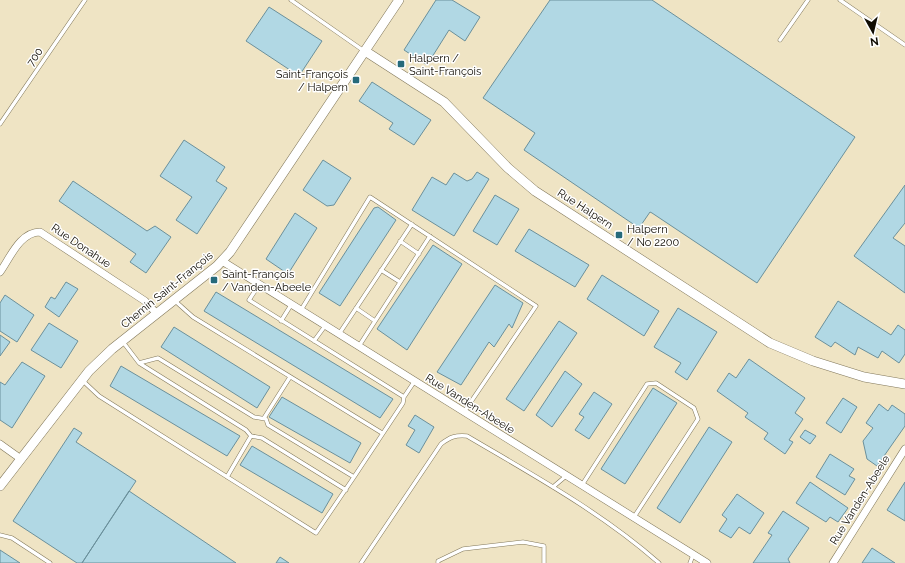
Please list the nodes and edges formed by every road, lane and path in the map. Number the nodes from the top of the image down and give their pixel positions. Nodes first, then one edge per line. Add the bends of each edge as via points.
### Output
1 (85, 0) edge
2 (291, 0) edge
3 (399, 0) edge
4 (808, 0) edge
5 (840, 0) edge
6 (780, 40) dead end
7 (905, 45) edge
8 (365, 51) junction
9 (0, 124) edge
10 (412, 224) junction
11 (430, 236) junction
12 (400, 241) junction
13 (419, 254) junction
14 (222, 261) junction
15 (381, 270) junction
16 (0, 272) edge
17 (400, 282) junction
18 (259, 285) junction
19 (174, 300) junction
20 (291, 306) junction
21 (356, 308) junction
22 (301, 311) junction
23 (157, 314) junction
24 (281, 320) junction
25 (375, 321) junction
26 (325, 326) junction
27 (338, 335) junction
28 (314, 341) junction
29 (122, 342) junction
30 (358, 347) junction
31 (139, 363) junction
32 (290, 376) junction
33 (82, 380) junction
34 (414, 382) junction
35 (905, 384) edge
36 (404, 397) junction
37 (464, 413) junction
38 (264, 418) junction
39 (382, 433) junction
40 (251, 436) junction
41 (0, 444) edge
42 (905, 449) edge
43 (20, 459) junction
44 (566, 476) junction
45 (227, 477) junction
46 (354, 478) junction
47 (0, 486) edge
48 (582, 486) junction
49 (553, 487) junction
50 (346, 490) junction
51 (633, 518) junction
52 (0, 535) edge
53 (693, 555) junction
54 (50, 563) edge
55 (361, 563) edge
56 (438, 563) edge
57 (544, 563) edge
58 (658, 563) edge
59 (690, 563) edge
60 (707, 563) edge
61 (833, 563) edge

1 - 9 lane, 700
2 - 8 lane
3 - 8 street, Chemin Saint-François
4 - 6 lane
5 - 7 lane
8 - 14 street, Chemin Saint-François
8 - 35 street, Rue Halpern via 444,102 508,168 535,190 770,342 813,361 864,377
10 - 11 lane
10 - 12 lane
10 - 22 lane via 370,196
11 - 13 lane
11 - 37 lane via 536,306
12 - 13 lane
12 - 15 lane
13 - 17 lane
14 - 18 street, Rue Vanden-Abeele
14 - 19 street, Chemin Saint-François
15 - 17 lane
15 - 21 lane
16 - 23 street, Rue Donahue via 23,239 32,232 40,232 145,302
17 - 25 lane
18 - 20 street, Rue Vanden-Abeele
18 - 24 lane via 249,300
19 - 23 street, Chemin Saint-François
19 - 32 lane via 193,317
20 - 22 street, Rue Vanden-Abeele
20 - 24 lane
21 - 25 lane
21 - 27 lane
22 - 26 street, Rue Vanden-Abeele
23 - 29 street, Chemin Saint-François
24 - 28 lane
25 - 30 lane
26 - 27 street, Rue Vanden-Abeele
26 - 28 lane
27 - 30 street, Rue Vanden-Abeele
28 - 36 lane
29 - 31 lane
29 - 33 street, Chemin Saint-François
30 - 34 street, Rue Vanden-Abeele
31 - 38 lane via 158,358 254,417
31 - 40 lane via 246,430
32 - 38 lane
32 - 39 lane
33 - 43 street, Chemin Saint-François
33 - 45 lane via 99,396
34 - 36 lane
34 - 37 street, Rue Vanden-Abeele
36 - 39 lane via 403,403
37 - 44 street, Rue Vanden-Abeele
38 - 46 lane via 268,425
39 - 46 lane
40 - 45 lane
40 - 50 lane via 262,438
41 - 43 street
42 - 61 street, Rue Vanden-Abeele
43 - 47 street, Chemin Saint-François
44 - 48 street, Rue Vanden-Abeele
44 - 49 lane
45 - 50 lane via 316,534
46 - 50 lane
48 - 51 street, Rue Vanden-Abeele
48 - 51 lane via 647,384 656,383 694,408 698,419
49 - 55 lane via 467,436 453,436 440,444
49 - 58 lane via 610,524
51 - 53 street, Rue Vanden-Abeele
52 - 54 lane via 12,538
53 - 59 lane
53 - 60 street, Rue Vanden-Abeele
56 - 57 lane via 463,549 523,542 544,546

